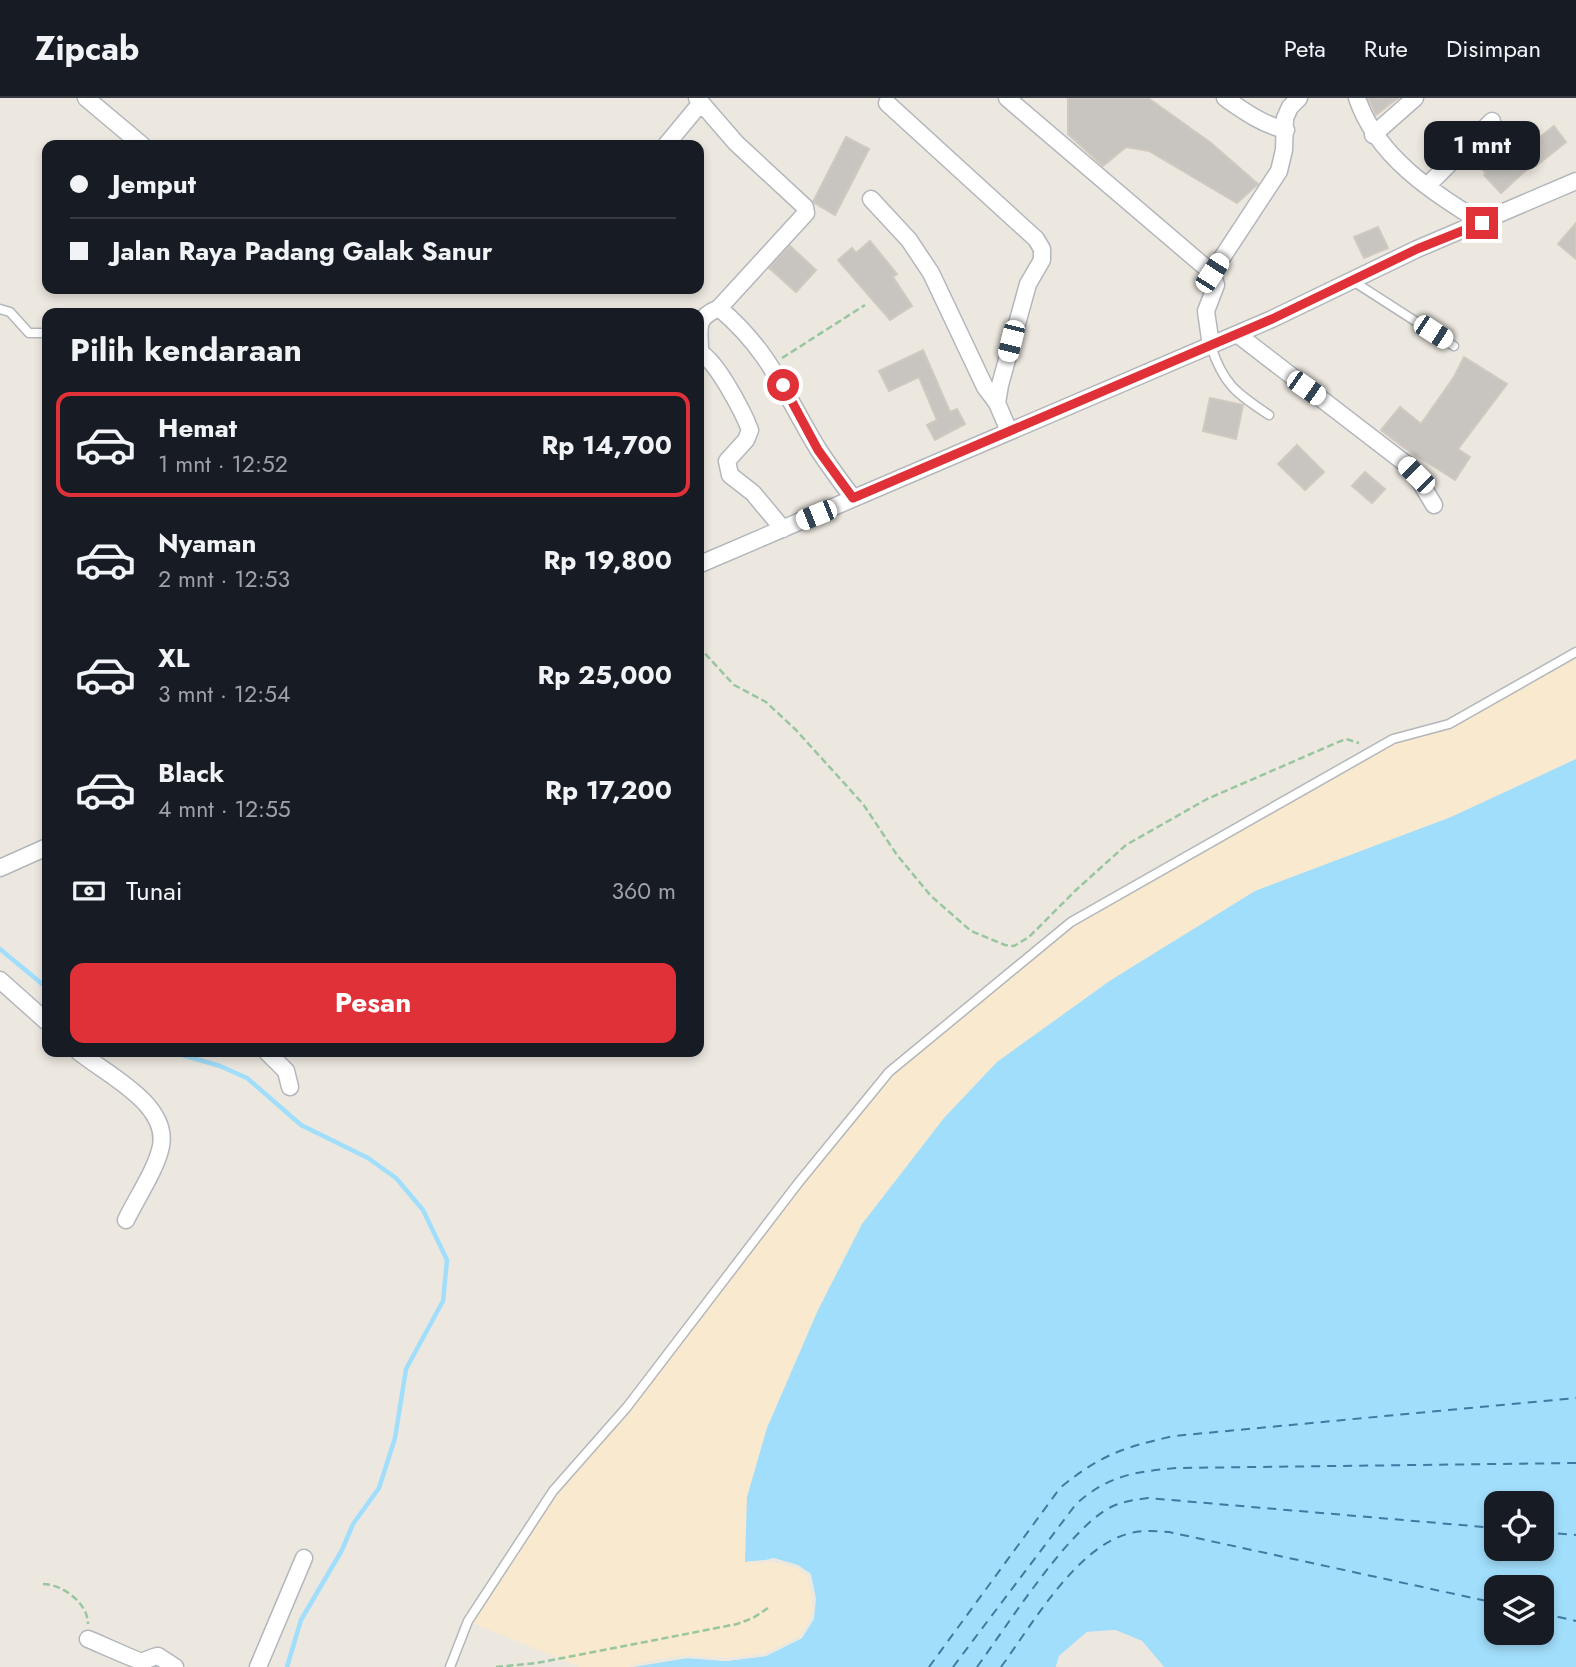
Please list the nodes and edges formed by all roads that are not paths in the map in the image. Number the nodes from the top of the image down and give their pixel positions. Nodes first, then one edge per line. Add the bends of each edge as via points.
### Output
1 (86, 98) edge
2 (1007, 98) edge
3 (1225, 98) edge
4 (1299, 98) edge
5 (1357, 98) edge
6 (1415, 98) edge
7 (698, 101) edge
8 (887, 103) dead end
9 (1492, 121) dead end
10 (1286, 130) junction
11 (1373, 135) junction
12 (136, 140) edge
13 (670, 140) edge
14 (1576, 181) edge
15 (1427, 186) junction
16 (872, 200) dead end
17 (1482, 223) junction
18 (1212, 273) junction
19 (1352, 280) junction
20 (719, 308) junction
21 (0, 309) edge
22 (704, 315) edge
23 (41, 333) dead end
24 (1237, 334) junction
25 (1211, 346) junction
26 (1454, 346) dead end
27 (704, 354) edge
28 (997, 403) junction
29 (1269, 415) dead end
30 (1009, 431) junction
31 (853, 498) junction
32 (1434, 505) dead end
33 (783, 530) junction
34 (704, 563) edge
35 (1576, 652) edge
36 (42, 849) edge
37 (0, 869) edge
38 (0, 980) edge
39 (42, 1018) edge
40 (86, 1057) edge
41 (272, 1057) edge
42 (290, 1087) dead end
43 (126, 1220) dead end
44 (304, 1558) dead end
45 (88, 1639) road end
46 (175, 1667) edge
47 (258, 1667) edge
48 (450, 1667) edge

1 - 12 street
2 - 18 street
3 - 10 street via 1250,116
4 - 10 street via 1290,107
5 - 11 street
6 - 11 street
7 - 13 street
7 - 20 street via 805,206 806,213
8 - 28 street via 1042,249 1042,260 1028,284 1011,341
9 - 15 street
10 - 18 street via 1279,171
11 - 15 street
14 - 17 street
15 - 17 street
16 - 28 street via 909,240 931,273
17 - 19 street
18 - 25 street via 1216,285 1206,311
19 - 24 street
19 - 26 lane
20 - 22 street
20 - 31 street via 746,331 771,364 818,450
21 - 23 lane via 29,333
24 - 25 street
24 - 32 street via 1406,464
25 - 29 lane via 1220,374
25 - 30 street
27 - 33 street via 750,430 727,461 730,475 753,493
28 - 30 street
30 - 31 street
31 - 33 street
33 - 34 street
35 - 48 lane via 1449,723 1393,739 1071,922 889,1072 627,1407 553,1491 468,1621
36 - 37 street
38 - 39 street
40 - 43 street via 143,1100 159,1124 161,1147
41 - 42 street via 286,1071
44 - 47 street
45 - 46 street via 134,1659 158,1656

